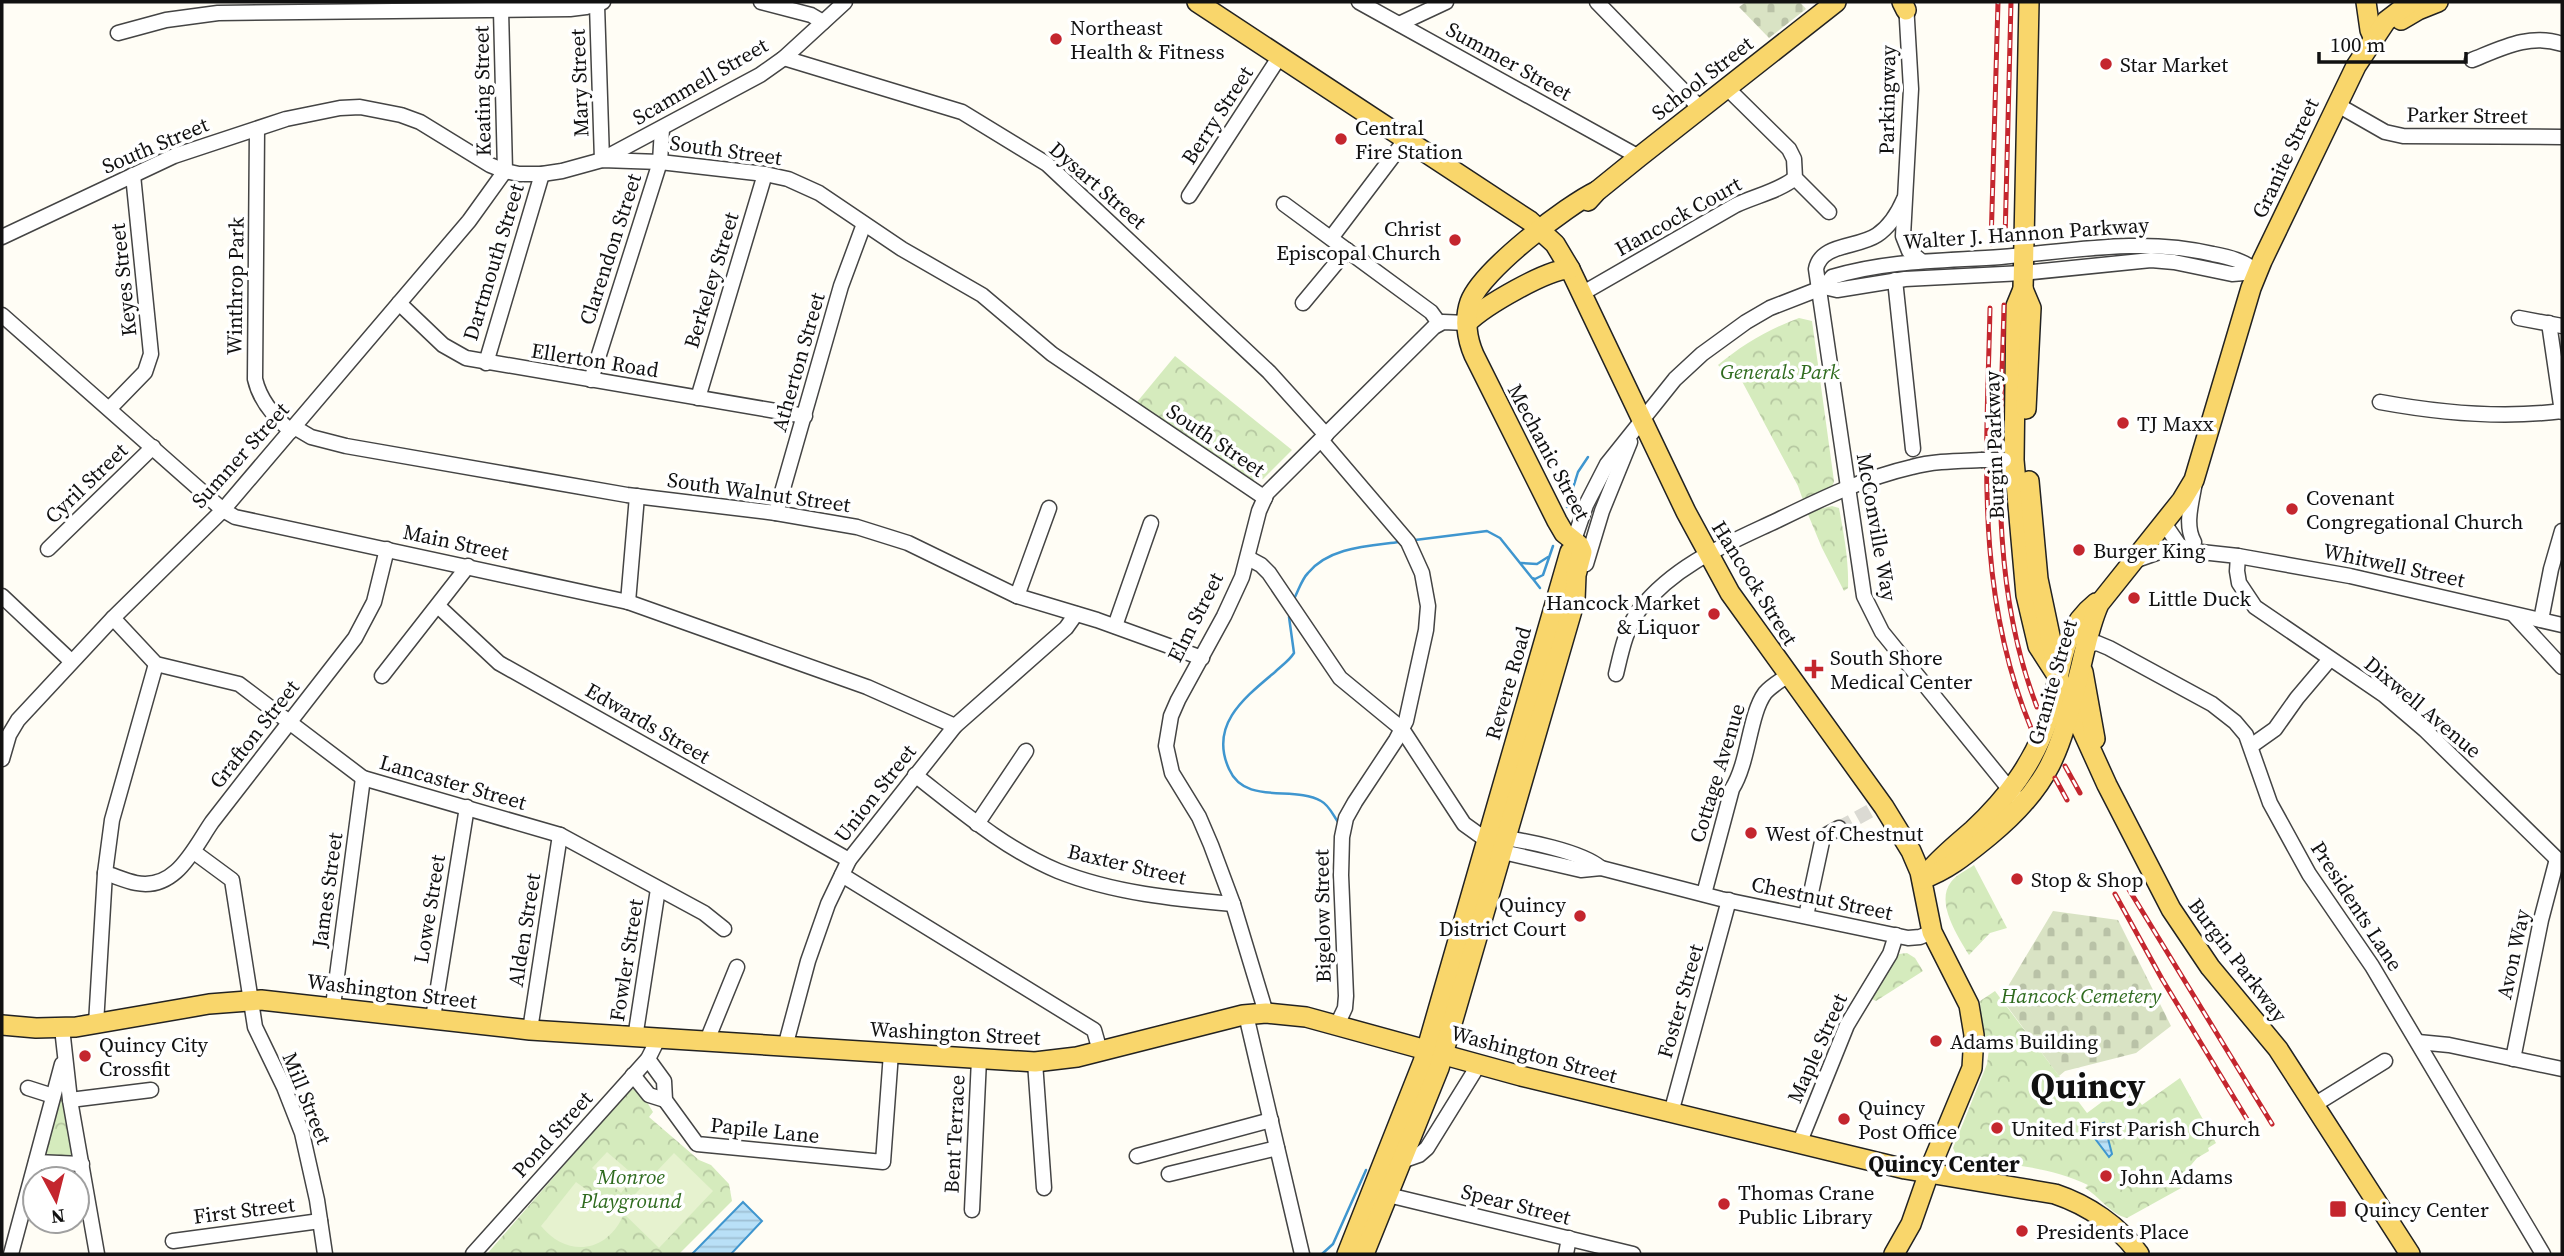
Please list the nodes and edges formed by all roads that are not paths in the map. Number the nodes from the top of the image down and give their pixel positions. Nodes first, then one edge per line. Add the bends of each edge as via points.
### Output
1 (761, 2) edge
2 (845, 2) edge
3 (1359, 2) edge
4 (1446, 2) edge
5 (1597, 2) edge
6 (2029, 2) edge
7 (2366, 2) edge
8 (2411, 2) edge
9 (2438, 2) edge
10 (600, 3) edge
11 (1905, 4) edge
12 (1209, 5) edge
13 (1822, 6) edge
14 (501, 10) junction
15 (823, 22) junction
16 (1399, 24) junction
17 (118, 33) dead end
18 (2374, 39) junction
19 (2562, 44) edge
20 (1280, 57) junction
21 (784, 58) junction
22 (2472, 60) dead end
23 (1727, 88) junction
24 (2336, 104) junction
25 (1701, 109) junction
26 (257, 129) junction
27 (662, 129) junction
28 (2562, 137) edge
29 (1406, 139) junction
30 (1639, 157) junction
31 (602, 160) junction
32 (660, 162) junction
33 (505, 171) junction
34 (541, 174) junction
35 (765, 174) junction
36 (133, 175) junction
37 (1795, 178) junction
38 (1189, 196) dead end
39 (1904, 199) junction
40 (1284, 204) dead end
41 (1829, 212) dead end
42 (864, 224) junction
43 (1545, 234) junction
44 (2, 237) edge
45 (1331, 238) junction
46 (1347, 250) junction
47 (1920, 260) junction
48 (1570, 269) junction
49 (2023, 272) junction
50 (2257, 272) junction
51 (1895, 280) junction
52 (1821, 288) junction
53 (1583, 293) junction
54 (399, 303) junction
55 (1303, 303) dead end
56 (2, 315) edge
57 (2519, 318) dead end
58 (1439, 323) junction
59 (1467, 323) junction
60 (2556, 324) edge
61 (486, 363) junction
62 (591, 380) junction
63 (698, 398) junction
64 (2379, 402) dead end
65 (110, 408) junction
66 (2562, 412) edge
67 (805, 415) junction
68 (1642, 419) junction
69 (293, 429) junction
70 (1324, 438) junction
71 (153, 447) junction
72 (1913, 449) dead end
73 (2009, 460) junction
74 (2197, 472) junction
75 (1847, 486) junction
76 (637, 496) junction
77 (1265, 498) junction
78 (1049, 508) dead end
79 (223, 510) junction
80 (776, 513) junction
81 (1151, 523) dead end
82 (2164, 523) junction
83 (2562, 531) edge
84 (1574, 540) junction
85 (2193, 547) junction
86 (48, 549) dead end
87 (387, 549) junction
88 (1707, 553) junction
89 (2238, 556) junction
90 (1248, 558) junction
91 (2133, 561) junction
92 (468, 566) junction
93 (1581, 580) joint
94 (2, 596) edge
95 (1017, 596) junction
96 (2102, 598) junction
97 (1576, 600) junction
98 (628, 602) junction
99 (438, 606) junction
100 (1076, 614) junction
101 (2084, 614) junction
102 (2513, 614) junction
103 (2046, 616) junction
104 (113, 618) junction
105 (2541, 620) junction
106 (2562, 625) edge
107 (1115, 626) junction
108 (2084, 653) junction
109 (1202, 658) junction
110 (2330, 659) junction
111 (72, 661) junction
112 (156, 664) junction
113 (2562, 667) edge
114 (1616, 674) dead end
115 (382, 676) dead end
116 (1787, 676) junction
117 (2058, 677) junction
118 (2071, 704) junction
119 (289, 722) junction
120 (955, 726) junction
121 (1402, 729) junction
122 (2252, 746) junction
123 (1026, 751) dead end
124 (2, 759) edge
125 (2052, 764) junction
126 (2102, 774) junction
127 (915, 775) junction
128 (363, 778) junction
129 (2016, 798) junction
130 (467, 807) junction
131 (977, 824) junction
132 (1839, 828) tunnel mouth
133 (560, 835) junction
134 (1499, 843) junction
135 (194, 852) junction
136 (849, 860) junction
137 (2560, 861) edge
138 (105, 873) junction
139 (842, 875) junction
140 (1922, 879) junction
141 (658, 889) junction
142 (1704, 894) junction
143 (1729, 900) junction
144 (1233, 904) junction
145 (1806, 916) junction
146 (724, 929) dead end
147 (1932, 932) junction
148 (1896, 935) junction
149 (737, 967) dead end
150 (250, 1000) junction
151 (332, 1006) junction
152 (1256, 1014) junction
153 (433, 1018) junction
154 (96, 1024) junction
155 (2, 1025) edge
156 (1336, 1025) junction
157 (62, 1028) junction
158 (530, 1030) junction
159 (635, 1038) junction
160 (658, 1040) junction
161 (706, 1042) junction
162 (2418, 1042) junction
163 (785, 1047) junction
164 (1100, 1051) junction
165 (1435, 1052) junction
166 (891, 1053) junction
167 (64, 1056) junction
168 (648, 1059) junction
169 (979, 1059) junction
170 (2513, 1059) junction
171 (2385, 1061) dead end
172 (1035, 1062) junction
173 (1479, 1064) junction
174 (2562, 1069) edge
175 (633, 1075) junction
176 (28, 1088) dead end
177 (151, 1090) dead end
178 (53, 1096) junction
179 (70, 1100) junction
180 (665, 1100) junction
181 (2314, 1105) junction
182 (1671, 1112) junction
183 (1271, 1120) junction
184 (1800, 1144) junction
185 (1277, 1147) junction
186 (1137, 1156) dead end
187 (1411, 1158) junction
188 (36, 1162) junction
189 (82, 1164) junction
190 (1928, 1173) junction
191 (1169, 1174) dead end
192 (1044, 1188) dead end
193 (1388, 1195) junction
194 (972, 1210) dead end
195 (320, 1221) junction
196 (1569, 1238) junction
197 (173, 1241) dead end
198 (1611, 1252) edge
199 (12, 1254) edge
200 (97, 1254) edge
201 (325, 1254) edge
202 (473, 1254) edge
203 (1302, 1254) edge
204 (1347, 1254) edge
205 (1364, 1254) edge
206 (1566, 1254) edge
207 (1633, 1254) edge
208 (1894, 1254) edge
209 (2139, 1254) edge
210 (2410, 1254) edge
211 (2543, 1254) edge

1 - 15 street
2 - 15 street, Scammell Street
3 - 16 street, Summer Street
4 - 16 street
5 - 25 street
6 - 49 main road, Burgin Parkway
7 - 18 main road
8 - 18 main road, Granite Street via 2386,21
9 - 18 main road, Granite Street via 2411,13
10 - 14 street via 570,9
10 - 31 street, Mary Street
11 - 39 street, Parkingway via 1911,89
12 - 20 main road
13 - 23 main road, School Street
14 - 17 street via 229,12 166,20
14 - 33 street, Keating Street
15 - 21 street, Scammell Street
16 - 30 street, Summer Street
18 - 24 main road, Granite Street
19 - 22 street via 2525,40
20 - 29 main road
20 - 38 street, Berry Street
21 - 27 street, Scammell Street
21 - 70 street, Dysart Street via 962,112 1048,164 1269,372
23 - 25 main road, School Street
23 - 37 street via 1789,149
24 - 28 street, Parker Street via 2385,132 2403,136
24 - 50 main road, Granite Street
25 - 30 main road, School Street
26 - 33 street, South Street via 317,111 379,109 420,122
26 - 36 street, South Street via 174,156
26 - 69 street, Winthrop Park via 256,379 268,407
27 - 31 street, Scammell Street
27 - 32 street, Clarendon Street
29 - 43 main road
29 - 45 street
30 - 43 main road, School Street via 1576,215
31 - 32 street, South Street
31 - 34 street, South Street
32 - 35 street, South Street
32 - 62 street, Clarendon Street
33 - 34 street, South Street
33 - 54 street, Sumner Street
34 - 61 street, Dartmouth Street
35 - 42 street, South Street via 819,193
35 - 63 street, Berkeley Street
36 - 44 street, South Street
36 - 65 street, Keyes Street via 151,355 145,372
37 - 41 street
37 - 53 street, Hancock Court via 1736,205
39 - 47 street, Parkingway via 1906,245
39 - 52 street, Parkingway via 1879,234 1823,254 1816,270
40 - 45 street
42 - 67 street, Atherton Street via 841,286
42 - 77 street, South Street via 982,295 1052,354
43 - 48 main road, Hancock Street
43 - 59 main road via 1479,286 1469,304
45 - 46 street
46 - 55 street
46 - 58 street via 1431,312
47 - 49 street, Walter J. Hannon Parkway via 1986,258
47 - 52 street, Walter J. Hannon Parkway via 1841,274
48 - 53 main road, Hancock Street
48 - 59 main road via 1497,300
49 - 50 street, Walter J. Hannon Parkway via 2112,245 2158,245 2235,259
49 - 51 street, Walter J. Hannon Parkway
49 - 73 main road, Burgin Parkway via 2016,306
49 - 103 main road, Burgin Parkway via 2031,308 2026,452
50 - 74 main road, Granite Street
51 - 52 street, Walter J. Hannon Parkway via 1837,290
51 - 72 street
52 - 68 street, Walter J. Hannon Parkway via 1770,308 1716,343 1675,379
52 - 75 street, McConville Way
53 - 68 main road, Hancock Street
54 - 61 street, Ellerton Road via 453,353
54 - 69 street, Sumner Street
56 - 65 street, Main Street
57 - 60 street
58 - 59 street
58 - 70 street, Elm Street
59 - 84 main road, Mechanic Street via 1477,362 1559,526
60 - 66 street
61 - 62 street, Ellerton Road
62 - 63 street, Ellerton Road
63 - 67 street, Ellerton Road
64 - 66 street via 2459,414
65 - 71 street, Main Street
67 - 80 street, Atherton Street
68 - 84 street, Walter J. Hannon Parkway via 1602,473
68 - 88 main road, Hancock Street
68 - 93 street, Walter J. Hannon Parkway via 1608,495
69 - 76 street, South Walnut Street via 339,444
69 - 79 street, Sumner Street
70 - 77 street, Elm Street
70 - 121 street, Bigelow Street via 1403,536 1424,581 1427,622
71 - 79 street, Main Street
71 - 86 street, Cyril Street
73 - 75 street, bridge via 1912,466
73 - 117 main road, Burgin Parkway via 2029,614 2038,646
74 - 82 main road, Granite Street
74 - 85 street via 2189,524
75 - 88 street
75 - 129 street, McConville Way via 1864,596 1872,616
76 - 80 street, South Walnut Street
76 - 98 street
77 - 90 street, Elm Street
78 - 95 street
79 - 87 street, Main Street via 235,517
79 - 104 street, Sumner Street
80 - 95 street, South Walnut Street via 887,535
81 - 107 street
82 - 85 street, Whitwell Street via 2179,545
82 - 91 main road, Granite Street
83 - 105 street
84 - 97 main road, Mechanic Street via 1581,552
84 - 134 main road, Revere Road
85 - 89 street, Whitwell Street
85 - 91 street
87 - 92 street, Main Street
87 - 119 street, Grafton Street via 367,620
88 - 114 street via 1638,611
88 - 116 main road, Hancock Street via 1737,606
89 - 102 street, Whitwell Street via 2350,576
89 - 110 street, Dixwell Avenue via 2238,577 2251,604
90 - 109 street, Elm Street
90 - 121 street via 1269,573 1340,678
91 - 96 main road, Granite Street
92 - 98 street, Main Street
92 - 99 street
93 - 97 street, Revere Road
94 - 111 street
95 - 100 street, South Walnut Street
96 - 101 main road, Granite Street
96 - 108 main road, Granite Street
97 - 134 main road, Revere Road
98 - 120 street, Main Street via 867,687
99 - 115 street
99 - 136 street, Edwards Street via 499,663
100 - 107 street, South Walnut Street
100 - 120 street, Union Street
101 - 103 main road via 2062,623
101 - 117 main road, Granite Street via 2069,636
102 - 105 street, Whitwell Street
102 - 113 street
103 - 117 main road, Burgin Parkway
104 - 111 street, Sumner Street
104 - 112 street
105 - 106 street, Whitwell Street
107 - 109 street, South Walnut Street
108 - 118 main road, Granite Street
108 - 122 street, Presidents Lane via 2094,643 2109,648 2212,704 2235,722
108 - 126 main road
109 - 144 street, Elm Street via 1171,716 1166,746 1172,773 1205,831
110 - 122 street via 2275,729
110 - 137 street, Dixwell Avenue via 2425,730
111 - 124 street, Sumner Street via 18,720
112 - 119 street, Lancaster Street via 239,684
112 - 138 street via 112,820
116 - 140 main road, Hancock Street via 1876,808 1911,850
116 - 142 street, Cottage Avenue via 1763,697
117 - 118 main road, Burgin Parkway
117 - 129 main road, Granite Street via 2043,733
118 - 125 main road, Granite Street
118 - 126 main road, Burgin Parkway
119 - 128 street, Lancaster Street
119 - 135 street, Grafton Street
120 - 127 street, Union Street
121 - 134 street via 1464,824
121 - 156 street, Bigelow Street via 1346,818 1341,875 1346,996
122 - 162 street, Presidents Lane via 2270,803 2302,862
123 - 131 street
125 - 126 main road via 2060,757 2076,756
125 - 129 main road, Granite Street via 2038,787
126 - 181 main road, Burgin Parkway via 2189,937 2277,1049
127 - 131 street, Baxter Street
127 - 136 street, Union Street
128 - 130 street, Lancaster Street
128 - 151 street, James Street
129 - 140 main road, Granite Street via 1958,860
130 - 133 street, Lancaster Street
130 - 153 street, Lowe Street
131 - 144 street, Baxter Street via 1059,871 1168,898
132 - 145 street via 1823,836
133 - 141 street, Lancaster Street
133 - 158 street, Alden Street
134 - 142 street, Chestnut Street via 1583,857 1601,868
134 - 165 main road
135 - 138 street, Grafton Street via 164,880 139,884
135 - 150 street, Mill Street via 232,880
136 - 139 street, Union Street
137 - 170 street, Avon Way via 2541,920
138 - 154 street
139 - 163 street, Union Street via 808,961
139 - 164 street via 1094,1030
140 - 147 main road, Hancock Street
141 - 146 street, Lancaster Street
141 - 159 street, Fowler Street
142 - 143 street, Chestnut Street
143 - 145 street, Chestnut Street
143 - 182 street, Foster Street
144 - 152 street, Elm Street
145 - 148 street, Chestnut Street
147 - 148 street, Chestnut Street via 1914,938
147 - 190 main road, Hancock Street via 1969,1005 1974,1056
148 - 184 street, Maple Street via 1847,1025
149 - 161 street
150 - 151 main road, Washington Street
150 - 154 main road, Washington Street
150 - 195 street, Mill Street via 257,1030 303,1133
151 - 153 main road, Washington Street
152 - 156 main road, Washington Street via 1285,1014
152 - 164 main road, Washington Street
152 - 183 street, Elm Street
153 - 158 main road, Washington Street
154 - 157 main road, Washington Street
155 - 157 main road, Washington Street
156 - 165 main road, Washington Street
157 - 167 street
158 - 159 main road, Washington Street
159 - 160 main road, Washington Street
160 - 161 main road, Washington Street
160 - 168 street, Pond Street
161 - 163 main road, Washington Street
162 - 170 street
162 - 211 street, Presidents Lane
163 - 166 main road, Washington Street
164 - 172 main road, Washington Street
165 - 173 main road, Washington Street
165 - 187 main road
165 - 204 main road
166 - 169 main road, Washington Street
166 - 180 street, Papile Lane via 884,1162 697,1144
167 - 178 street
167 - 179 street
168 - 175 street, Pond Street
168 - 180 street, Papile Lane via 664,1081
169 - 172 main road, Washington Street
169 - 194 street, Bent Terrace
170 - 174 street
171 - 181 street
172 - 192 street
173 - 182 main road, Washington Street
173 - 187 street via 1427,1148
175 - 180 street, Papile Lane via 649,1095
175 - 202 street, Pond Street
176 - 178 street
177 - 179 street
178 - 188 street
179 - 189 street
181 - 210 main road, Burgin Parkway
182 - 184 main road, Washington Street
183 - 185 street, Elm Street
183 - 186 street
184 - 190 main road, Washington Street
185 - 191 street
185 - 203 street, Elm Street
187 - 193 main road
188 - 189 street
188 - 199 street
189 - 200 street
190 - 208 main road via 1911,1224
190 - 209 main road via 2065,1198 2106,1221
193 - 196 street, Spear Street
193 - 205 main road
195 - 197 street, First Street
195 - 201 street, Mill Street
196 - 198 street, Spear Street
196 - 206 street
198 - 207 street, Spear Street

